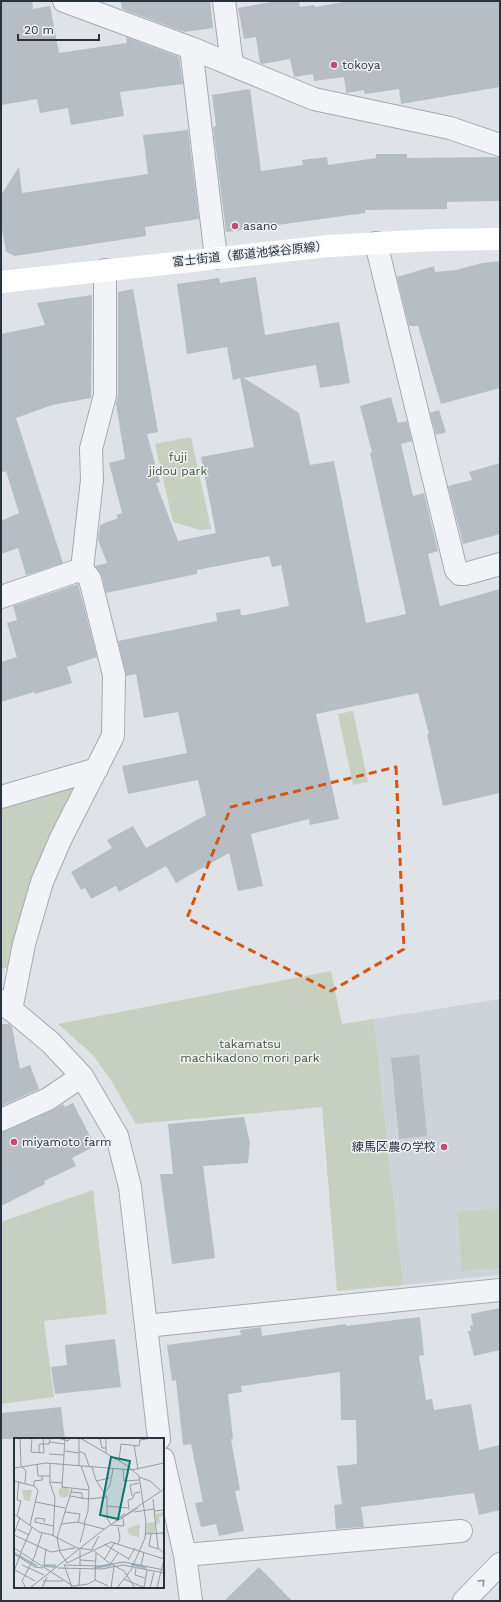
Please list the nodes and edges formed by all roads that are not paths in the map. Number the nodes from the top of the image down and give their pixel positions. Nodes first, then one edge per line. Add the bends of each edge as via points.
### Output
1 (64, 1) edge
2 (224, 1) edge
3 (191, 48) junction
4 (232, 65) junction
5 (500, 145) edge
6 (500, 239) edge
7 (376, 243) junction
8 (216, 258) junction
9 (105, 270) junction
10 (1, 282) edge
11 (500, 564) edge
12 (82, 570) junction
13 (1, 597) edge
14 (97, 769) junction
15 (1, 797) edge
16 (6, 1005) edge
17 (82, 1076) junction
18 (1, 1120) edge
19 (500, 1290) edge
20 (146, 1326) junction
21 (159, 1438) edge
22 (164, 1463) edge
23 (461, 1531) dead end
24 (185, 1555) junction
25 (500, 1564) edge
26 (191, 1601) edge
27 (464, 1601) edge

1 - 3 street
2 - 4 street
3 - 4 street
3 - 8 street
4 - 5 street via 314,99 450,128
6 - 7 main road, 富士街道（都道池袋谷原線）
7 - 8 main road, 富士街道（都道池袋谷原線）
7 - 11 street via 456,570 460,574 465,574
8 - 9 main road, 富士街道（都道池袋谷原線）
9 - 10 main road, 富士街道（都道池袋谷原線）
9 - 12 street via 105,395 91,448 92,480
12 - 13 street
12 - 14 street via 90,579 114,674 113,736
14 - 15 street
14 - 16 street via 61,838 42,882
16 - 17 street via 50,1042
17 - 18 street via 48,1099
17 - 20 street via 119,1143 130,1187
19 - 20 street
20 - 21 street
22 - 24 street
23 - 24 street
24 - 26 street
27 -> 25 street

